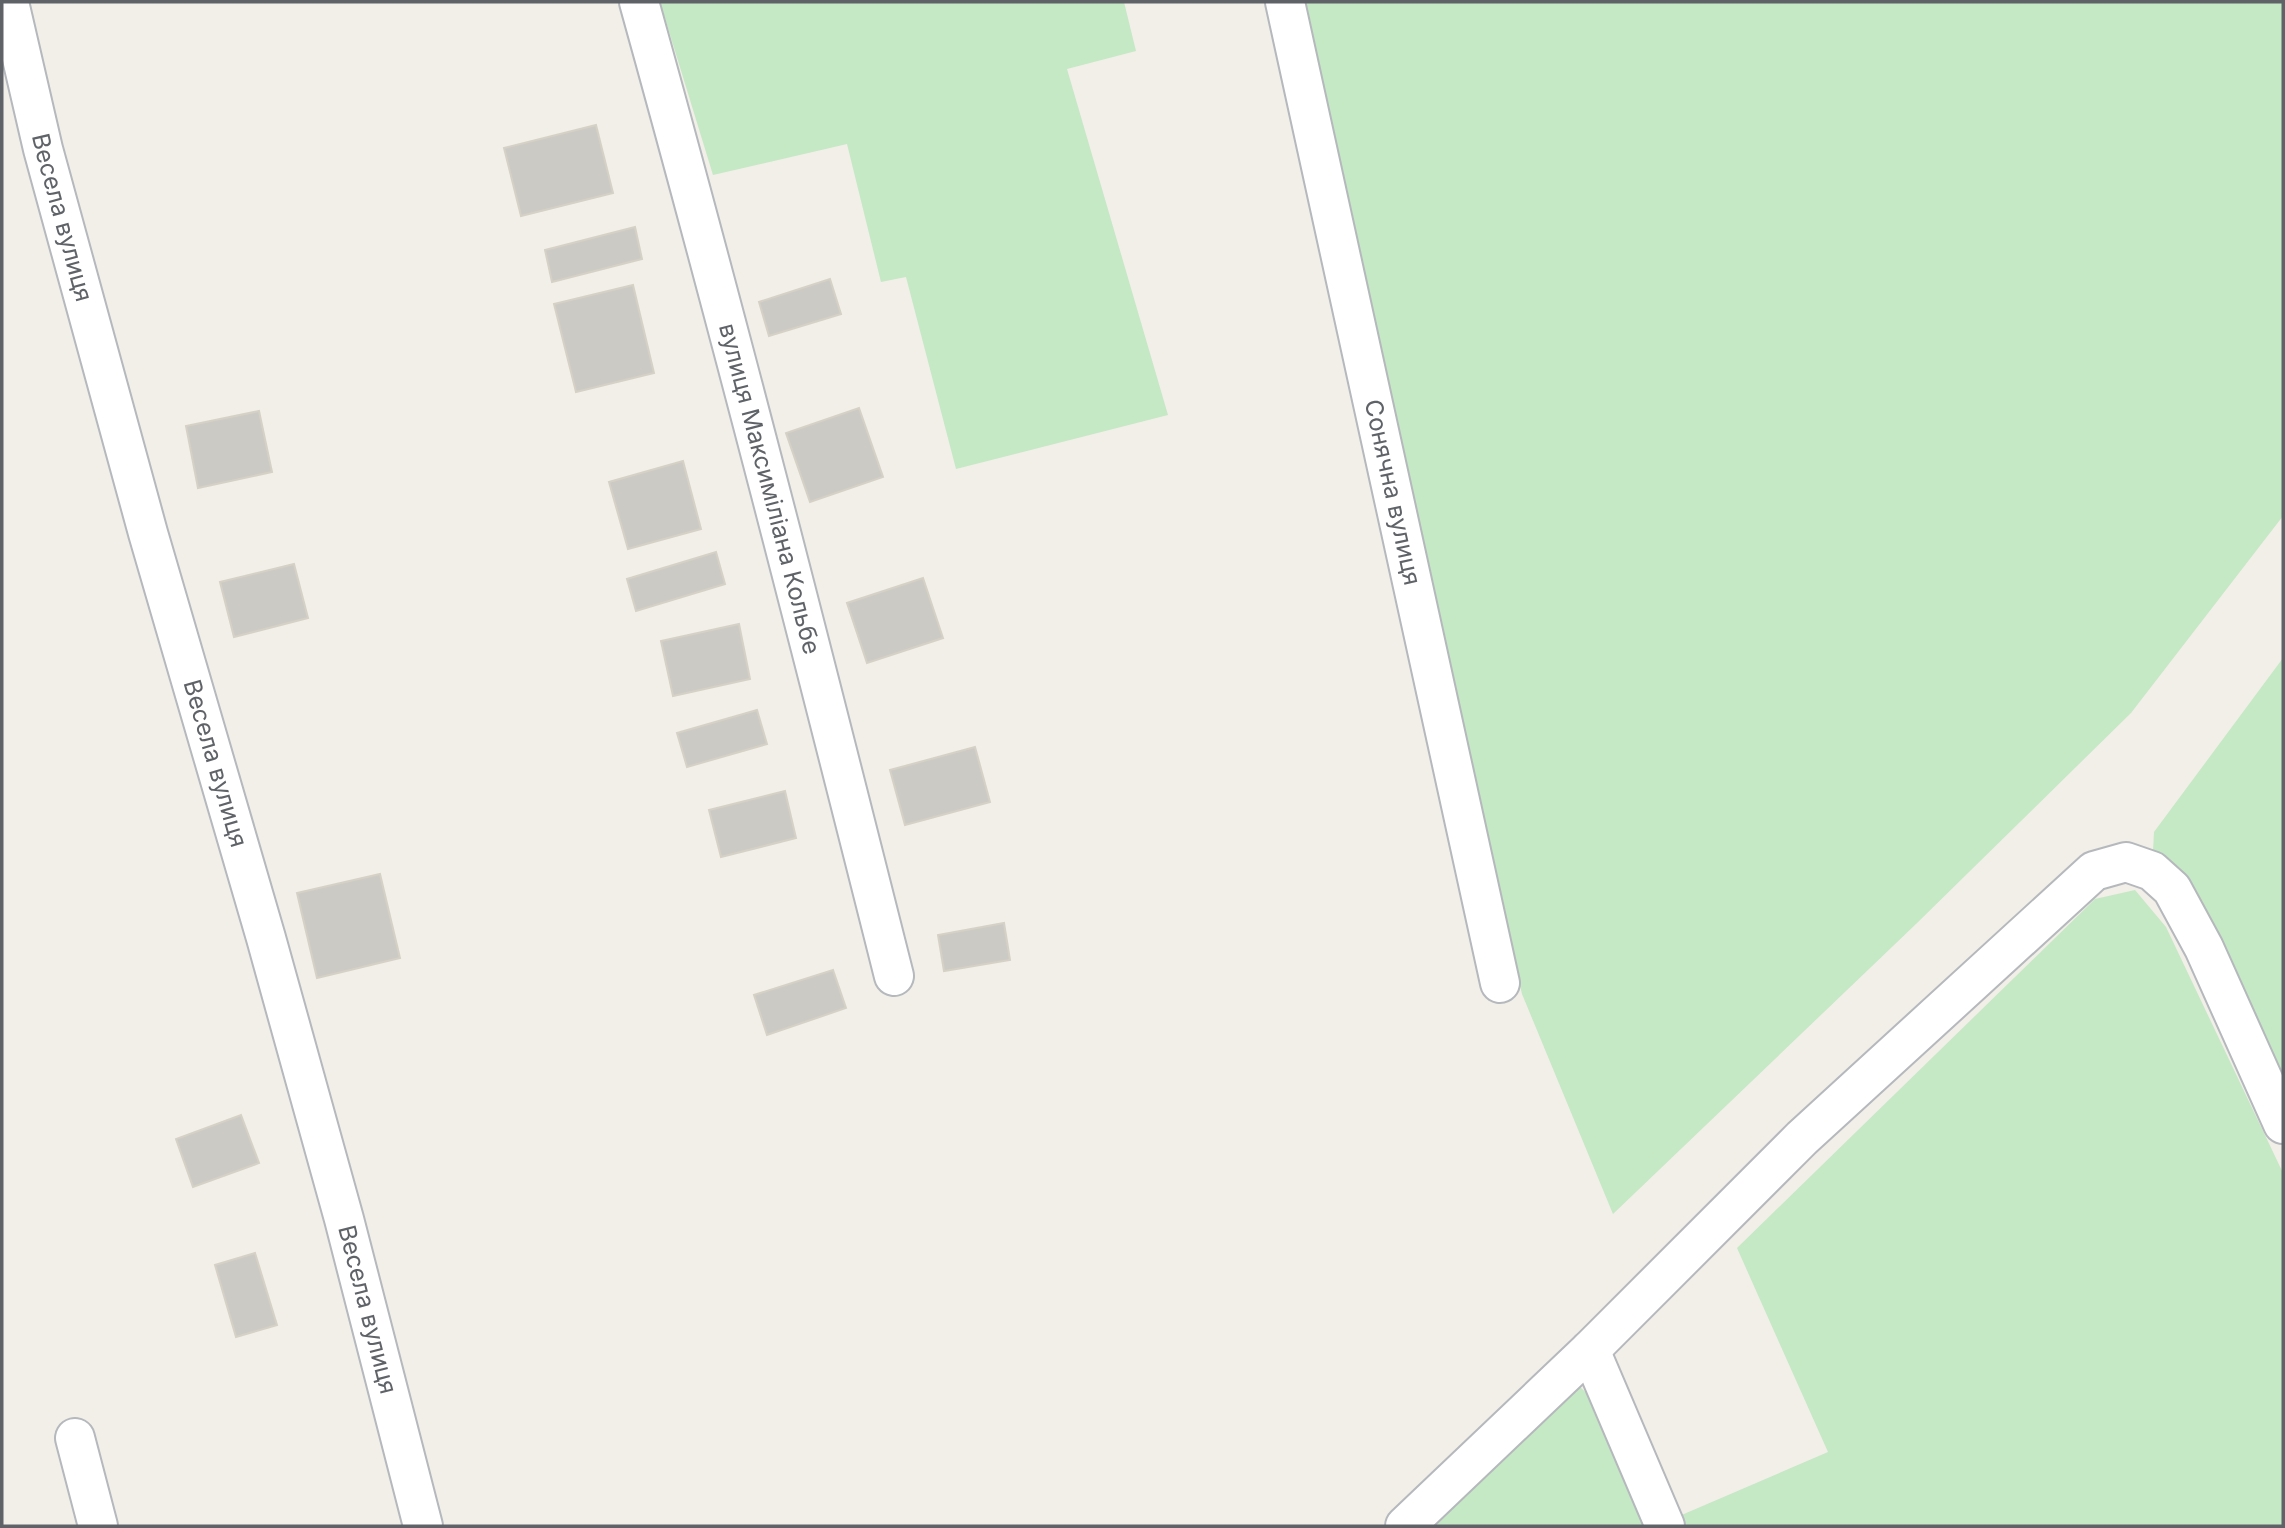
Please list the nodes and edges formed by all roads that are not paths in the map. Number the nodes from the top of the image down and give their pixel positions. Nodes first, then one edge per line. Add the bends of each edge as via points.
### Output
1 (9, 2) edge
2 (639, 2) edge
3 (1284, 2) edge
4 (894, 976) dead end
5 (1500, 983) dead end
6 (2283, 1124) edge
7 (1590, 1350) junction
8 (75, 1438) dead end
9 (98, 1526) edge
10 (423, 1526) edge
11 (1405, 1526) edge
12 (1665, 1526) edge

1 - 10 street, Весела вулиця via 43,149 344,1219
2 - 4 street, вулиця Максиміліана Кольбе via 770,485
3 - 5 street, Сонячна вулиця
6 - 7 street via 2204,948 2172,889 2152,872 2126,862 2094,871 1802,1138
7 - 11 street
7 - 12 street
8 - 9 street

